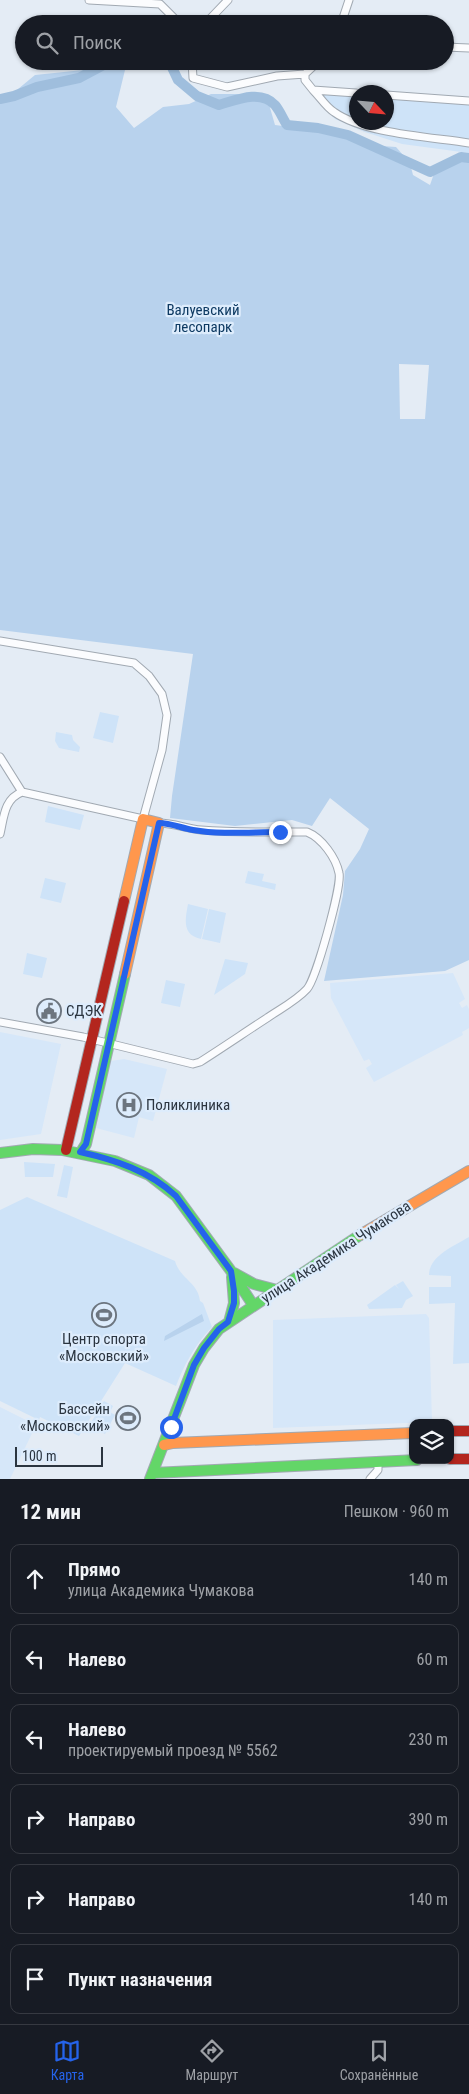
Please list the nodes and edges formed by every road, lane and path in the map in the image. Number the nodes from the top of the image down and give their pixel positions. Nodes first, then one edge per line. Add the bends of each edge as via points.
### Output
1 (89, 0) edge
2 (228, 0) edge
3 (349, 0) edge
4 (171, 15) edge
5 (214, 15) edge
6 (345, 15) edge
7 (454, 47) edge
8 (469, 48) edge
9 (193, 70) edge
10 (309, 70) edge
11 (305, 74) junction
12 (313, 90) junction
13 (349, 93) edge
14 (394, 96) edge
15 (469, 101) edge
16 (469, 143) edge
17 (0, 641) edge
18 (0, 757) edge
19 (22, 792) junction
20 (143, 819) junction
21 (159, 823) junction
22 (0, 834) edge
23 (0, 1022) edge
24 (91, 1040) junction
25 (109, 1044) junction
26 (66, 1150) junction
27 (80, 1152) junction
28 (0, 1153) edge
29 (469, 1171) edge
30 (231, 1271) junction
31 (277, 1290) junction
32 (253, 1305) junction
33 (228, 1322) junction
34 (454, 1431) edge
35 (469, 1431) edge
36 (409, 1433) edge
37 (164, 1445) junction
38 (454, 1459) edge
39 (469, 1459) edge
40 (409, 1460) edge
41 (378, 1462) junction
42 (152, 1476) edge
43 (370, 1479) edge

1 - 4 street via 160,4
2 - 5 street
3 - 6 street
7 - 8 street
9 - 11 street via 193,78 227,87 277,76
10 - 11 street
11 - 12 street via 305,80
12 - 13 street
12 - 16 street via 333,112 348,120 382,130
14 - 15 street
17 - 20 street via 130,662 142,668 157,683 167,715 156,774
18 - 19 street
19 - 20 street
19 - 22 street via 8,803
20 - 21 street
20 - 24 street
21 - 25 street
21 - 25 street via 231,833 307,832 316,836 334,858 340,876 338,890 311,982 293,1001 200,1062 186,1062
23 - 24 street
24 - 25 street
24 - 26 street
25 - 27 street via 86,1144
26 - 27 street
26 - 28 street
27 - 30 street via 134,1168 166,1186
29 - 31 street, улица Академика Чумакова via 349,1241
30 - 31 street via 254,1284
30 - 32 street
30 - 33 street via 234,1303
31 - 32 street, улица Академика Чумакова
32 - 33 street, улица Академика Чумакова
33 - 37 street, улица Академика Чумакова via 219,1329 194,1365
34 - 35 street
36 - 37 street
37 - 42 street, улица Академика Чумакова
38 - 39 street
40 - 41 street
41 - 42 street
41 - 43 street via 378,1470

